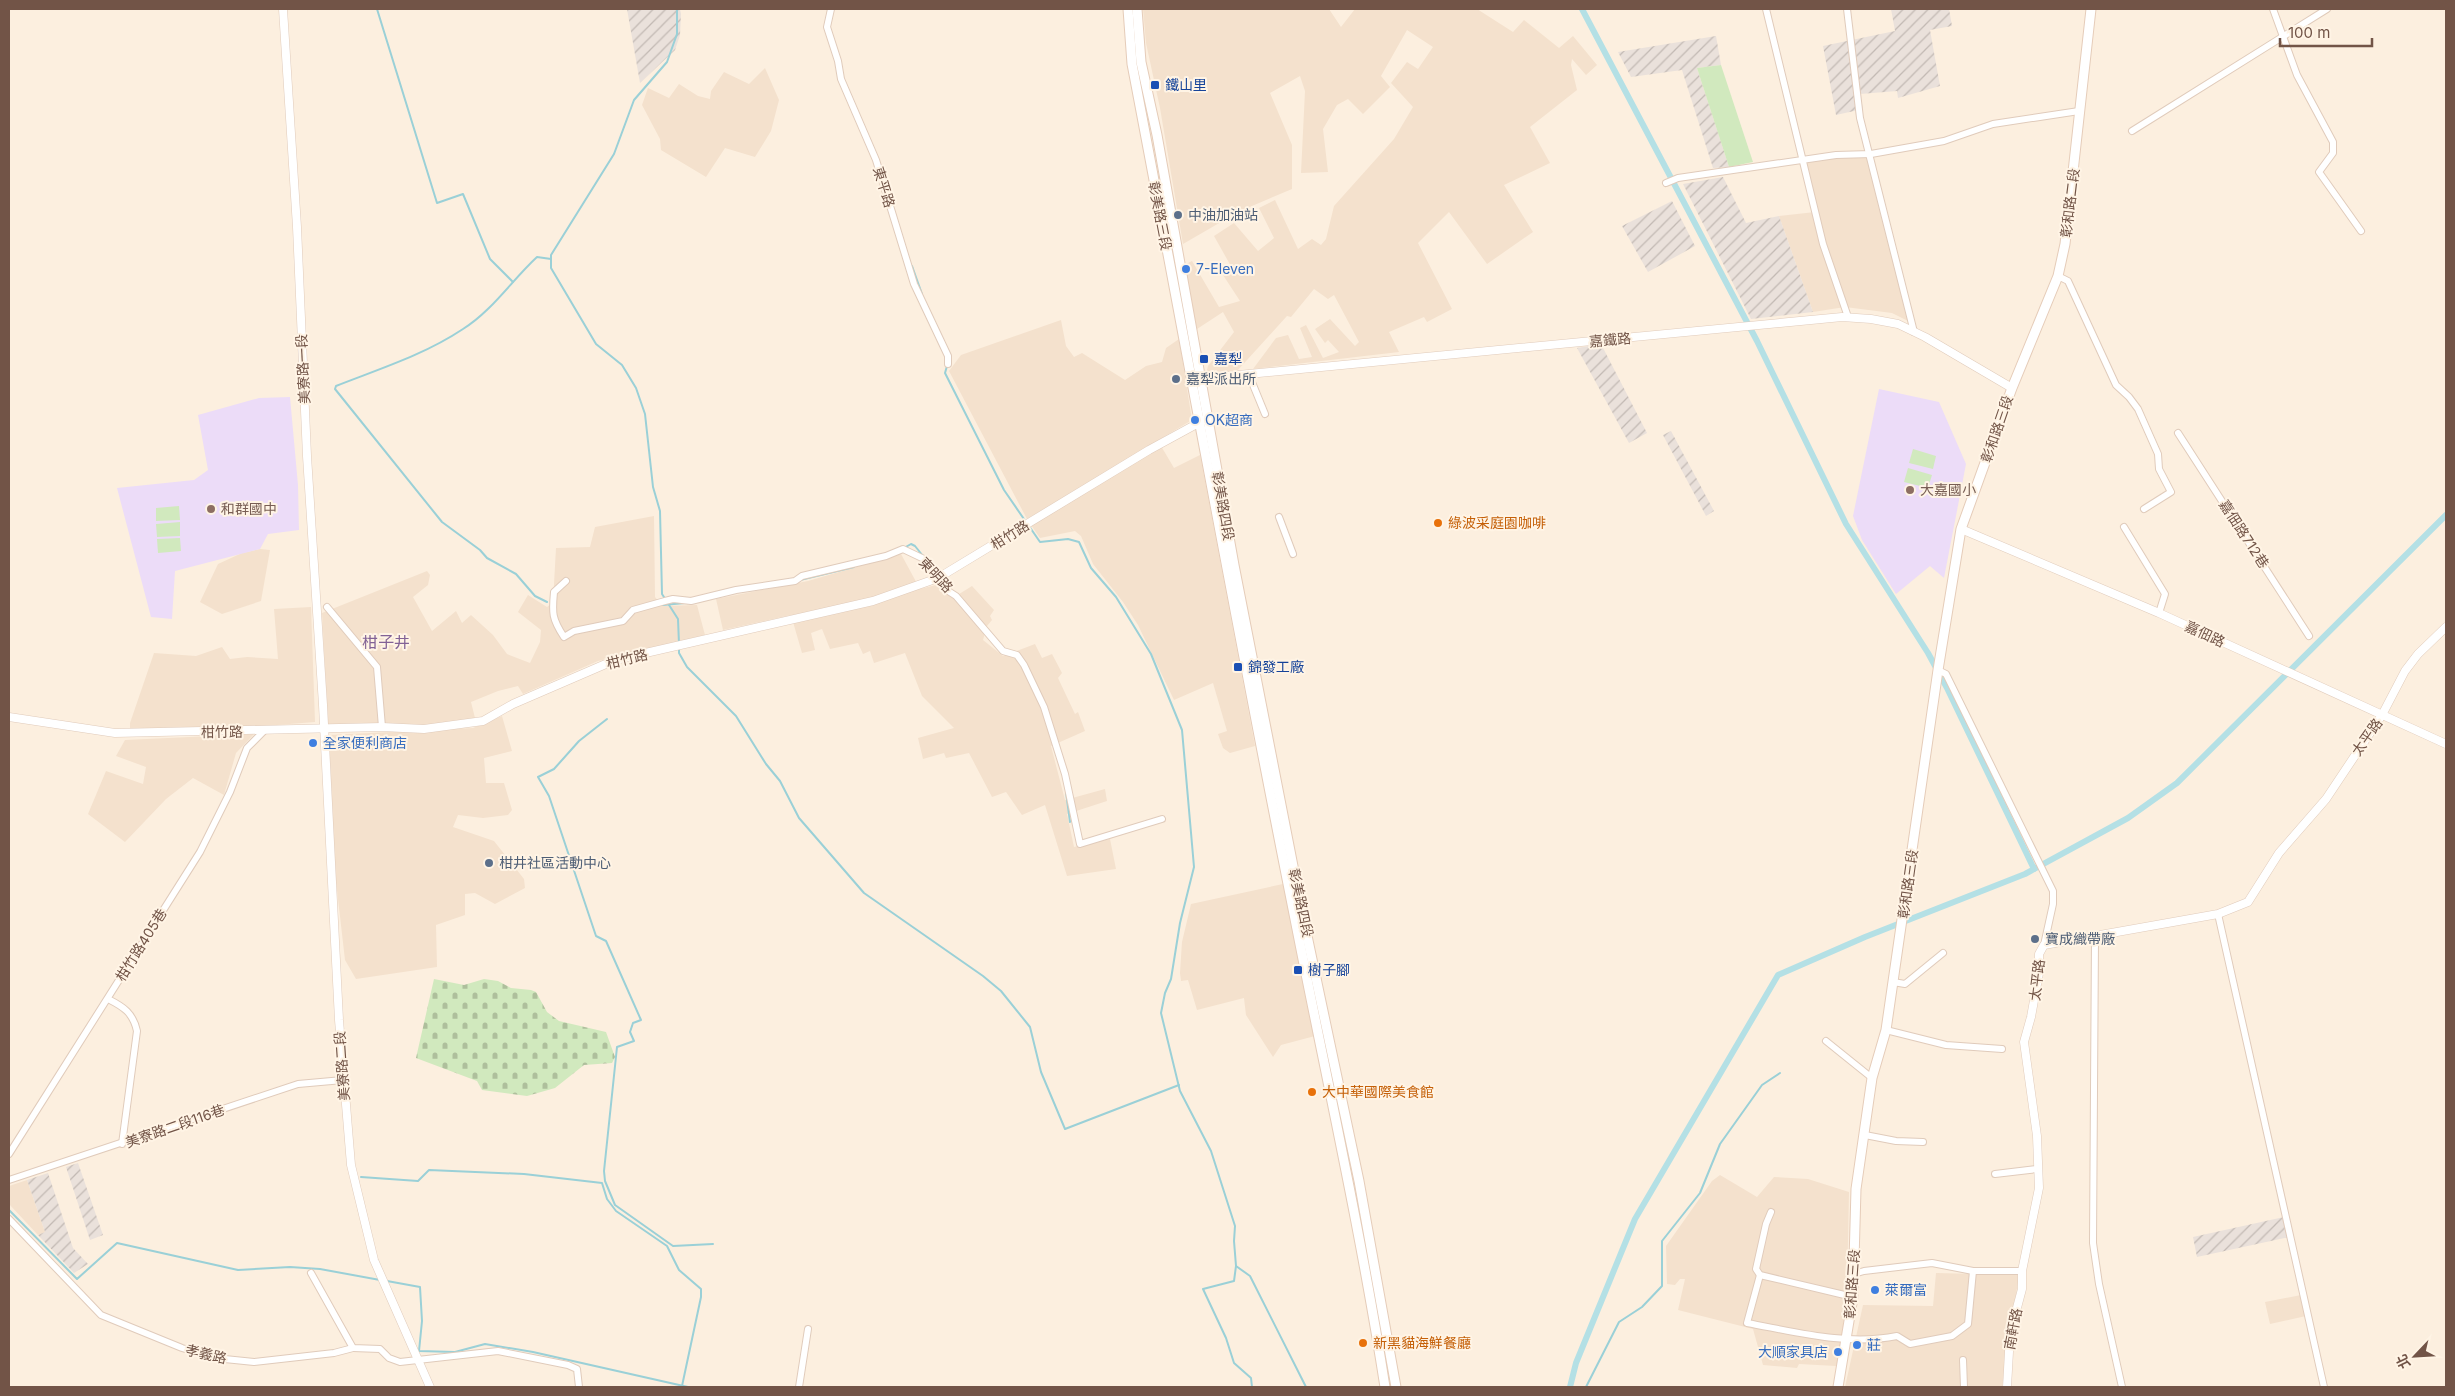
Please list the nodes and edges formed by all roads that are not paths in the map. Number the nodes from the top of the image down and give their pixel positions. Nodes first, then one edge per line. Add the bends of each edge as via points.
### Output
1 (283, 9) edge
2 (831, 9) edge
3 (1128, 9) edge
4 (1138, 9) edge
5 (1766, 9) edge
6 (1847, 9) edge
7 (2091, 9) edge
8 (2273, 9) edge
9 (2327, 9) edge
10 (2282, 36) junction
11 (2079, 111) junction
12 (2132, 131) dead end
13 (1870, 154) junction
14 (1801, 160) junction
15 (1668, 182) dead end
16 (2361, 232) dead end
17 (2058, 276) junction
18 (1848, 317) junction
19 (1914, 332) junction
20 (948, 364) dead end
21 (1249, 375) junction
22 (1196, 379) junction
23 (2012, 388) junction
24 (1265, 414) dead end
25 (1203, 421) junction
26 (2178, 433) dead end
27 (2144, 509) dead end
28 (1279, 517) dead end
29 (2124, 527) dead end
30 (1961, 528) junction
31 (1293, 554) dead end
32 (938, 578) junction
33 (566, 581) dead end
34 (327, 607) dead end
35 (2159, 613) junction
36 (2446, 627) edge
37 (2309, 636) dead end
38 (1938, 670) junction
39 (2382, 715) junction
40 (9, 717) edge
41 (382, 727) junction
42 (323, 730) junction
43 (264, 731) junction
44 (2446, 744) edge
45 (1162, 819) dead end
46 (2218, 914) junction
47 (2095, 937) junction
48 (2044, 945) junction
49 (1943, 952) dead end
50 (1893, 982) junction
51 (108, 999) junction
52 (1886, 1030) junction
53 (1826, 1041) dead end
54 (2002, 1049) dead end
55 (1872, 1078) junction
56 (343, 1080) junction
57 (1865, 1134) junction
58 (1923, 1142) dead end
59 (122, 1144) junction
60 (9, 1154) edge
61 (2037, 1169) junction
62 (1995, 1174) dead end
63 (9, 1180) edge
64 (1359, 1181) junction
65 (1348, 1184) junction
66 (1771, 1212) dead end
67 (9, 1219) edge
68 (1973, 1271) junction
69 (2022, 1271) junction
70 (310, 1274) dead end
71 (1854, 1274) junction
72 (1760, 1275) junction
73 (1853, 1298) junction
74 (1382, 1303) junction
75 (1372, 1306) junction
76 (808, 1329) dead end
77 (1847, 1338) junction
78 (353, 1348) junction
79 (418, 1359) junction
80 (1963, 1360) dead end
81 (430, 1387) edge
82 (579, 1387) edge
83 (799, 1387) edge
84 (1385, 1387) edge
85 (1396, 1387) edge
86 (1838, 1387) edge
87 (1964, 1387) edge
88 (2007, 1387) edge
89 (2122, 1387) edge
90 (2324, 1387) edge

1 - 42 street, 美寮路一段
2 - 20 street, 東平路 via 827,27 841,79 876,160 914,284 948,356
3 - 22 main road, 彰美路三段 via 1132,64
4 - 22 main road, 彰美路三段 via 1141,62
5 - 14 street
6 - 13 street via 1860,118
7 - 11 main road, 彰和路二段
8 - 10 street
9 - 10 street
10 - 12 street
10 - 16 street via 2297,75 2333,142 2333,153 2319,172
11 - 13 street via 1992,124 1944,141
11 - 17 main road, 彰和路二段 via 2065,244
13 - 14 street
13 - 19 street
14 - 15 street
14 - 18 street via 1823,244
17 - 23 main road, 彰和路二段
17 - 27 street via 2068,281 2116,385 2138,409 2158,454 2159,469 2171,492
18 - 19 street, 嘉鐵路 via 1898,324
18 - 21 street, 嘉鐵路
19 - 23 street, 嘉鐵路
21 - 22 street, 嘉鐵路
21 - 24 street
22 - 25 main road, 彰美路三段
23 - 30 main road, 彰和路三段
25 - 32 street, 柑竹路
25 - 64 main road, 彰美路四段
25 - 65 main road, 彰美路四段
26 - 37 street, 嘉佃路712巷
28 - 31 street
29 - 35 street via 2165,594
30 - 35 street, 嘉佃路
30 - 38 main road, 彰和路三段
32 - 33 street, 東明路 via 924,559 903,549 795,580 691,601 665,601 633,610 624,621 574,631 564,637 553,622 552,608 554,592
32 - 41 street, 柑竹路 via 873,601 615,660 513,704 483,721 424,729
32 - 45 street, 東明路 via 1003,651 1017,655 1024,665 1044,707 1065,774 1080,844
34 - 41 street via 377,667
35 - 39 street, 嘉佃路
36 - 39 street, 太平路 via 2405,671
38 - 48 street via 1946,674 2053,891
38 - 50 main road, 彰和路三段
39 - 44 street, 嘉佃路
39 - 46 street, 太平路 via 2326,799 2280,853 2248,902
40 - 43 street, 柑竹路 via 115,733
41 - 42 street, 柑竹路
42 - 43 street, 柑竹路
42 - 56 street, 美寮路二段
43 - 51 street, 柑竹路405巷 via 246,748 230,792 200,852
46 - 47 street, 太平路
46 - 90 street
47 - 48 street, 太平路
47 - 89 street via 2093,1242
48 - 61 street, 太平路 via 2039,954 2040,973 2024,1042 2037,1136
49 - 50 street via 1905,984
50 - 52 main road, 彰和路三段
51 - 59 street via 131,1014 137,1031
51 - 60 street, 柑竹路405巷
52 - 54 street via 1946,1045
52 - 55 main road, 彰和路三段
53 - 55 street
55 - 57 main road, 彰和路三段
56 - 59 street, 美寮路二段116巷 via 298,1084
56 - 79 street, 美寮路二段 via 351,1165 365,1228 374,1260
57 - 58 street via 1896,1141
57 - 71 main road, 彰和路三段 via 1856,1189
59 - 63 street, 美寮路二段116巷
61 - 62 street
61 - 69 street, 太平路 via 2039,1188
64 - 65 main road
64 - 74 main road, 彰美路四段
65 - 75 main road, 彰美路四段
66 - 72 street via 1756,1269
67 - 78 street, 孝義路 via 101,1314 182,1348 214,1358 254,1362
68 - 69 street
68 - 71 street via 1932,1263
68 - 77 street via 1970,1319 1952,1336 1910,1344 1897,1336 1877,1340
69 - 88 street, 南軒路 via 2022,1289 2010,1334
70 - 78 street
71 - 73 main road, 彰和路三段
72 - 73 street
72 - 77 street via 1747,1323 1828,1338
73 - 77 main road, 彰和路三段
74 - 75 main road
74 - 85 main road, 彰美路四段
75 - 84 main road, 彰美路四段
76 - 83 street
77 - 86 main road, 彰和路三段
78 - 79 street, 孝義路 via 380,1349 389,1358 400,1362
79 - 81 street, 美寮路二段
79 - 82 street, 孝義路 via 498,1351 568,1365 577,1369
80 - 87 street

